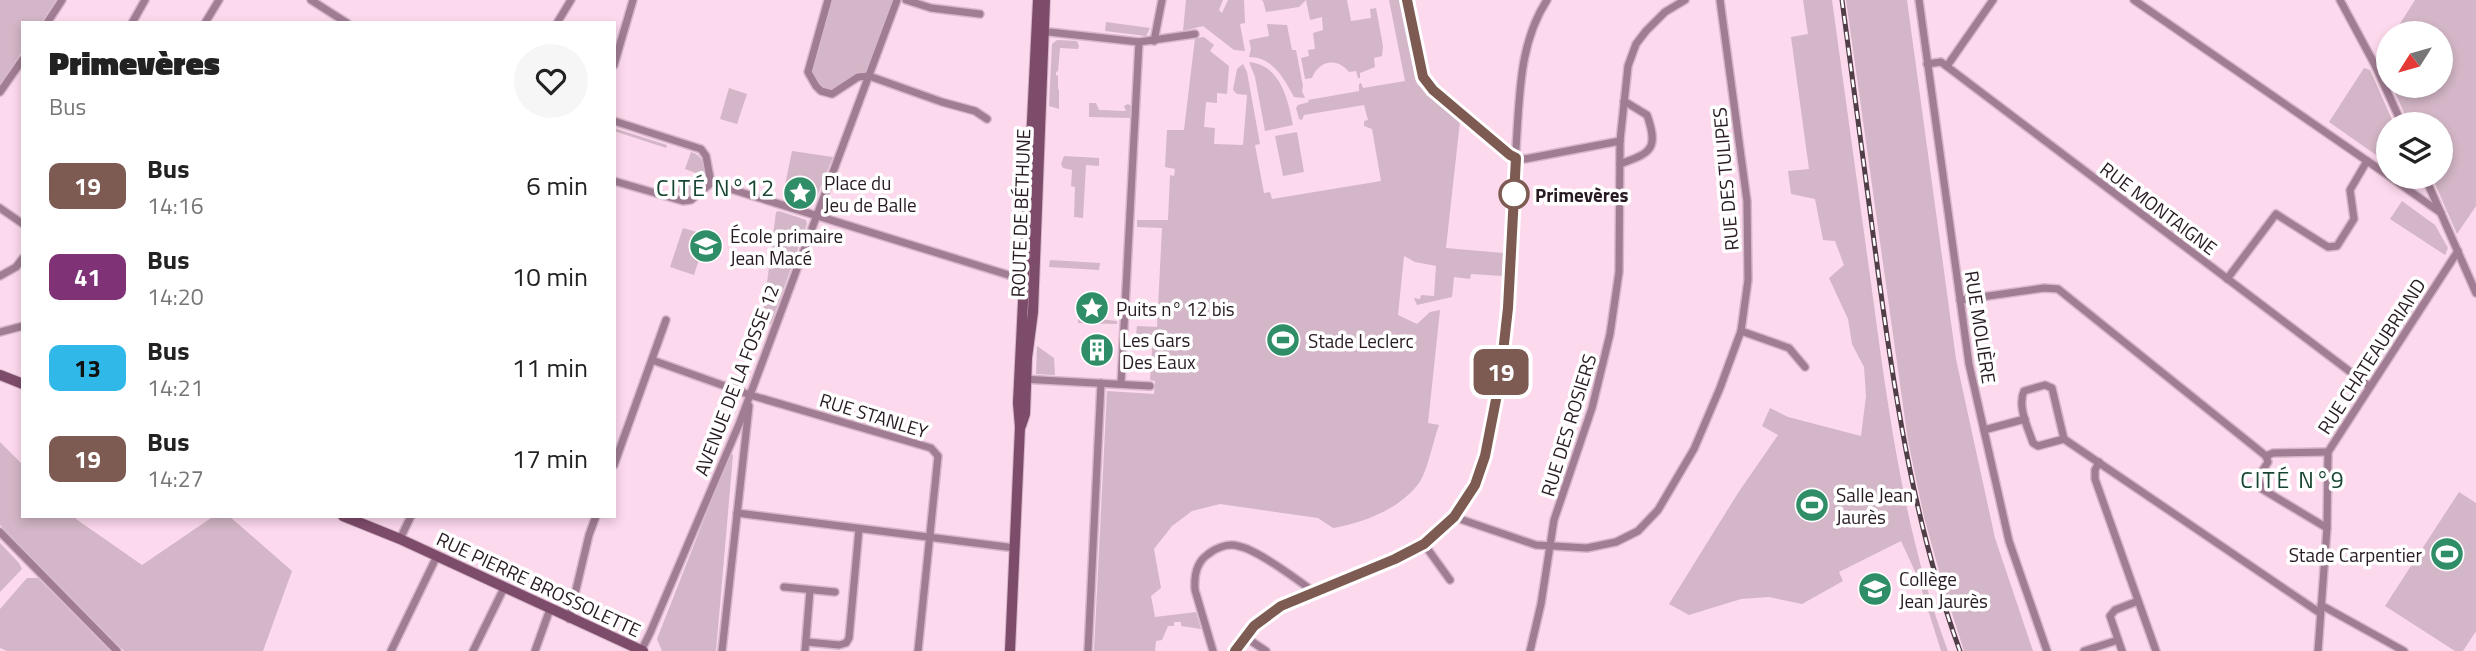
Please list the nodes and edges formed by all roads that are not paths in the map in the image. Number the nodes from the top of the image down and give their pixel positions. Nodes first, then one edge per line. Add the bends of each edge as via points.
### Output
1 (62, 0) edge
2 (145, 0) edge
3 (219, 0) edge
4 (311, 0) edge
5 (571, 0) edge
6 (633, 0) edge
7 (828, 0) edge
8 (897, 0) edge
9 (906, 0) edge
10 (1038, 0) edge
11 (1045, 0) edge
12 (1162, 0) edge
13 (1406, 0) edge
14 (1547, 0) edge
15 (1685, 0) edge
16 (1720, 0) edge
17 (1919, 0) edge
18 (1993, 0) edge
19 (2134, 0) edge
20 (2340, 0) edge
21 (980, 14) dead end
22 (48, 21) edge
23 (133, 21) edge
24 (206, 21) edge
25 (344, 21) edge
26 (558, 21) edge
27 (1040, 31) junction
28 (1195, 34) dead end
29 (1154, 41) junction
30 (1139, 42) junction
31 (616, 58) edge
32 (21, 62) edge
33 (1927, 64) junction
34 (1947, 66) junction
35 (869, 76) junction
36 (0, 92) edge
37 (1624, 100) junction
38 (2397, 112) edge
39 (987, 119) dead end
40 (616, 122) edge
41 (1620, 141) junction
42 (1516, 158) junction
43 (2367, 161) junction
44 (1620, 164) junction
45 (2376, 167) edge
46 (616, 182) edge
47 (711, 183) junction
48 (2407, 189) edge
49 (2430, 189) edge
50 (0, 208) edge
51 (2441, 213) junction
52 (817, 215) junction
53 (21, 223) edge
54 (2458, 251) junction
55 (21, 261) edge
56 (2466, 269) junction
57 (2476, 275) edge
58 (0, 276) edge
59 (2227, 279) junction
60 (1029, 281) junction
61 (2476, 293) edge
62 (1960, 300) junction
63 (666, 320) dead end
64 (21, 327) edge
65 (1741, 331) junction
66 (0, 332) edge
67 (652, 360) junction
68 (1805, 367) dead end
69 (0, 375) edge
70 (1023, 379) junction
71 (21, 383) edge
72 (1101, 383) junction
73 (1121, 384) junction
74 (1150, 386) dead end
75 (2369, 386) junction
76 (750, 395) junction
77 (2025, 419) junction
78 (1984, 430) junction
79 (2064, 439) junction
80 (2328, 452) junction
81 (2266, 456) junction
82 (616, 459) edge
83 (2099, 462) junction
84 (737, 513) junction
85 (1454, 517) junction
86 (348, 518) edge
87 (410, 518) edge
88 (595, 518) edge
89 (2327, 528) junction
90 (859, 529) junction
91 (0, 532) edge
92 (930, 538) junction
93 (400, 539) junction
94 (1424, 544) junction
95 (1550, 545) junction
96 (1015, 548) junction
97 (437, 556) junction
98 (1450, 580) dead end
99 (784, 587) dead end
100 (504, 588) junction
101 (810, 590) junction
102 (835, 592) dead end
103 (1314, 592) junction
104 (2138, 601) junction
105 (2320, 609) junction
106 (550, 610) junction
107 (569, 619) junction
108 (1245, 637) junction
109 (2118, 640) junction
110 (806, 647) edge
111 (117, 651) edge
112 (391, 651) edge
113 (473, 651) edge
114 (535, 651) edge
115 (642, 651) edge
116 (722, 651) edge
117 (918, 651) edge
118 (1010, 651) edge
119 (1088, 651) edge
120 (1213, 651) edge
121 (1235, 651) edge
122 (1266, 651) edge
123 (1530, 651) edge
124 (2047, 651) edge
125 (2084, 651) edge
126 (2122, 651) edge
127 (2156, 651) edge
128 (2318, 651) edge
129 (2404, 651) edge

1 - 22 street
2 - 23 street
3 - 24 street
4 - 25 street
5 - 26 street
6 - 31 street
7 - 35 street via 808,72 827,94
8 - 35 street, AVENUE DE LA FOSSE 12
9 - 21 street
10 - 27 main road, ROUTE DE BÉTHUNE
11 - 27 main road, ROUTE DE BÉTHUNE
12 - 29 street
13 - 42 street via 1419,66 1428,84
14 - 42 street via 1535,20 1523,61
15 - 37 street, RUE DES ROSIERS via 1655,20 1636,44
16 - 65 street, RUE DES TULIPES via 1748,211 1748,281
17 - 33 street, RUE MOLIÈRE
18 - 34 street
19 - 43 street
20 - 38 street
27 - 30 street
27 - 60 main road, ROUTE DE BÉTHUNE
28 - 29 street
29 - 30 street
30 - 73 street
32 - 36 street
33 - 34 street
33 - 62 street, RUE MOLIÈRE
34 - 59 street, RUE MONTAIGNE
35 - 39 street
35 - 52 street, AVENUE DE LA FOSSE 12
37 - 41 street, RUE DES ROSIERS
37 - 44 street via 1647,115 1652,144 1649,151
40 - 47 street via 701,149
41 - 42 street
41 - 44 street, RUE DES ROSIERS
42 - 85 street via 1500,379 1480,475
43 - 45 street
43 - 59 street via 2350,190 2354,219 2337,246 2328,247 2276,214
44 - 95 street, RUE DES ROSIERS via 1619,272 1608,345
46 - 47 street via 683,201
47 - 52 street
48 - 51 street
49 - 51 street
50 - 53 street
51 - 54 street
52 - 60 street
52 - 76 street, AVENUE DE LA FOSSE 12
54 - 56 street
54 - 75 street, RUE CHATEAUBRIAND
55 - 58 street
56 - 57 street
56 - 61 street
59 - 75 street, RUE MONTAIGNE
60 - 70 main road, ROUTE DE BÉTHUNE
62 - 78 street, RUE MOLIÈRE
62 - 81 street via 2044,288 2068,294
63 - 67 street
64 - 66 street
65 - 68 street via 1789,348
65 - 95 street, RUE DES TULIPES via 1705,426 1658,510 1638,531 1616,542 1587,548
67 - 76 street, RUE STANLEY
67 - 82 street
69 - 71 main road
70 - 72 street
70 - 96 main road, ROUTE DE BÉTHUNE via 1025,414 1020,427
72 - 73 street
72 - 119 street
73 - 74 street
75 - 80 street, RUE CHATEAUBRIAND
76 - 84 street
76 - 92 street, RUE STANLEY via 931,447 938,456
76 - 115 street, AVENUE DE LA FOSSE 12
77 - 78 street
77 - 79 street via 2038,446
77 - 79 street via 2024,391 2045,384 2052,388
78 - 124 street, RUE MOLIÈRE via 2012,553
79 - 83 street
80 - 81 street
80 - 89 street, RUE CHATEAUBRIAND
81 - 89 street via 2268,462 2258,478 2262,489
83 - 104 street via 2095,479
83 - 105 street
84 - 90 street
84 - 116 street
85 - 94 street
85 - 95 street, RUE DES TULIPES via 1536,545
86 - 93 main road, RUE PIERRE BROSSOLETTE
87 - 93 street
88 - 107 street
89 - 105 street, RUE CHATEAUBRIAND
90 - 92 street
90 - 110 street via 849,638 839,645
91 - 111 street
92 - 96 street
92 - 117 street, RUE STANLEY
93 - 97 main road, RUE PIERRE BROSSOLETTE
94 - 98 street
94 - 103 street
95 - 123 street, RUE DES ROSIERS
96 - 118 main road, ROUTE DE BÉTHUNE
97 - 100 main road, RUE PIERRE BROSSOLETTE
97 - 112 street
99 - 101 street
100 - 106 main road, RUE PIERRE BROSSOLETTE
100 - 113 street
101 - 102 street
101 - 110 street
103 - 108 street via 1272,612
103 - 120 street via 1240,546 1224,546 1210,553 1199,564 1194,581
104 - 109 street via 2111,614
104 - 127 street
105 - 128 street, RUE CHATEAUBRIAND
105 - 129 street
106 - 107 main road, RUE PIERRE BROSSOLETTE
106 - 114 street
107 - 115 main road, RUE PIERRE BROSSOLETTE
108 - 121 street
108 - 122 street
109 - 125 street
109 - 126 street

